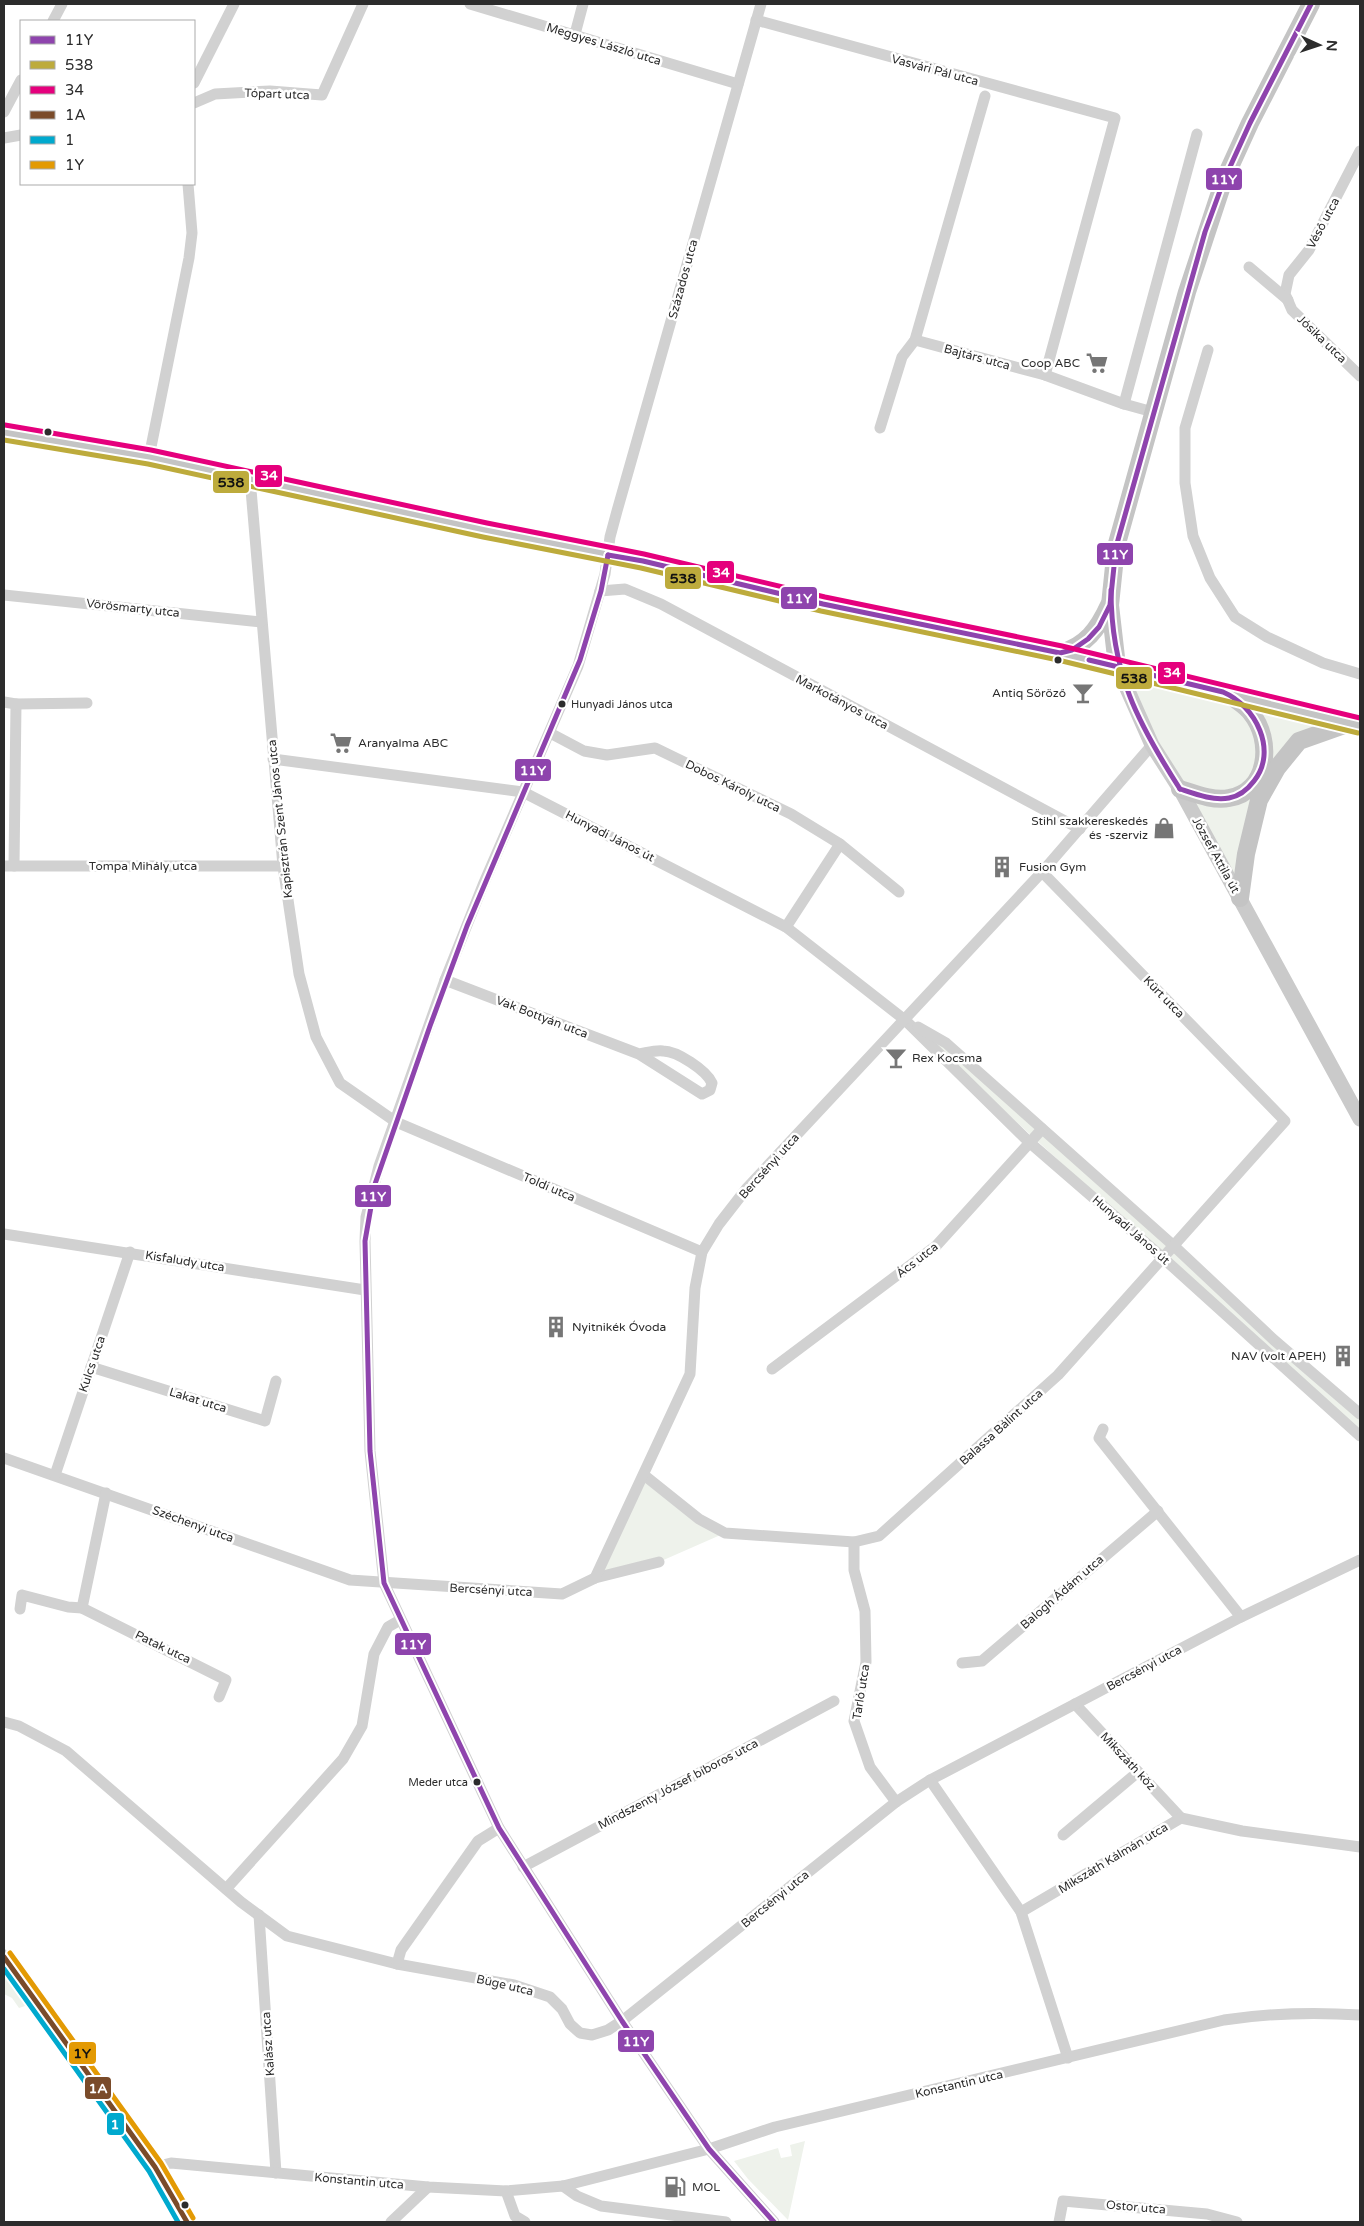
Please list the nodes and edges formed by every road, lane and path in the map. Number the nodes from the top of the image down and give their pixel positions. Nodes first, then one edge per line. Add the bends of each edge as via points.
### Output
1 (62, 4) edge
2 (234, 4) edge
3 (363, 4) edge
4 (470, 4) edge
5 (583, 4) edge
6 (761, 4) edge
7 (1311, 4) edge
8 (54, 20) edge
9 (756, 20) junction
10 (576, 34) junction
11 (195, 81) edge
12 (20, 82) edge
13 (738, 84) junction
14 (985, 96) dead end
15 (195, 103) edge
16 (4, 112) edge
17 (1197, 134) dead end
18 (20, 135) edge
19 (4, 138) edge
20 (1360, 151) edge
21 (188, 185) edge
22 (1249, 267) dead end
23 (1287, 297) junction
24 (915, 340) junction
25 (1208, 350) dead end
26 (1045, 375) junction
27 (1360, 376) edge
28 (1124, 404) junction
29 (1153, 412) junction
30 (880, 428) dead end
31 (4, 432) edge
32 (149, 457) junction
33 (250, 478) junction
34 (608, 556) junction
35 (600, 591) junction
36 (4, 595) edge
37 (1110, 605) junction
38 (261, 622) junction
39 (1060, 653) junction
40 (1117, 666) junction
41 (1360, 674) edge
42 (1232, 696) junction
43 (4, 702) edge
44 (87, 703) dead end
45 (16, 704) junction
46 (1355, 725) edge
47 (550, 733) junction
48 (1152, 745) junction
49 (273, 759) junction
50 (1180, 789) junction
51 (523, 792) junction
52 (1080, 829) junction
53 (840, 844) junction
54 (9, 866) edge
55 (283, 866) junction
56 (1042, 872) junction
57 (899, 892) dead end
58 (1240, 898) junction
59 (786, 927) junction
60 (445, 980) junction
61 (905, 1020) junction
62 (639, 1054) junction
63 (1360, 1119) edge
64 (1285, 1121) joint
65 (396, 1122) junction
66 (1042, 1129) junction
67 (1029, 1142) junction
68 (4, 1234) edge
69 (1174, 1246) junction
70 (130, 1252) junction
71 (702, 1252) junction
72 (1163, 1258) junction
73 (365, 1290) junction
74 (91, 1367) junction
75 (772, 1369) dead end
76 (276, 1381) dead end
77 (1360, 1414) edge
78 (1103, 1429) dead end
79 (1360, 1436) edge
80 (4, 1458) edge
81 (54, 1475) junction
82 (644, 1475) junction
83 (106, 1493) junction
84 (1158, 1511) junction
85 (854, 1542) junction
86 (1360, 1560) edge
87 (659, 1562) dead end
88 (595, 1578) junction
89 (384, 1584) junction
90 (82, 1608) junction
91 (20, 1609) dead end
92 (1241, 1617) junction
93 (400, 1620) junction
94 (962, 1663) dead end
95 (219, 1697) dead end
96 (834, 1701) dead end
97 (1075, 1704) junction
98 (4, 1722) edge
99 (1138, 1772) junction
100 (930, 1780) junction
101 (896, 1802) junction
102 (1181, 1818) junction
103 (499, 1828) junction
104 (1063, 1836) dead end
105 (1360, 1847) edge
106 (523, 1867) junction
107 (226, 1889) junction
108 (1021, 1912) junction
109 (259, 1915) junction
110 (4, 1957) edge
111 (397, 1964) junction
112 (1360, 2016) edge
113 (622, 2021) junction
114 (1068, 2058) junction
115 (709, 2149) junction
116 (155, 2168) junction
117 (276, 2173) junction
118 (563, 2186) junction
119 (428, 2187) junction
120 (506, 2191) junction
121 (517, 2220) edge
122 (767, 2220) edge
123 (186, 2222) edge
124 (391, 2222) edge
125 (726, 2222) edge
126 (1059, 2222) edge
127 (1237, 2222) edge

1 - 8 street
2 - 11 street
3 - 15 street, Tópart utca via 322,95 270,91 215,94
4 - 10 street, Meggyes László utca
5 - 10 street
6 - 9 street, Százados utca
7 - 29 main road via 1224,180 1186,292
9 - 13 street, Százados utca
9 - 26 street, Vasvári Pál utca via 1115,118
10 - 13 street, Meggyes László utca
12 - 16 street
13 - 34 street, Százados utca via 617,511
14 - 24 street
17 - 28 street
18 - 19 street
20 - 23 street, Véső utca via 1309,250 1289,275
21 - 32 street via 192,233 189,258
22 - 23 street, Jósika utca
23 - 27 street, Jósika utca via 1292,310
24 - 26 street, Bajtárs utca
24 - 30 street via 902,356
25 - 41 street via 1185,428 1185,484 1193,536 1210,578 1235,617 1323,663
26 - 28 street, Bajtárs utca
28 - 29 street, Bajtárs utca
29 - 37 main road via 1116,546
31 - 32 main road
32 - 33 main road
33 - 34 main road
33 - 38 street, Kapisztrán Szent János utca
34 - 35 street, Százados utca
34 - 39 main road
35 - 47 street, Százados utca via 578,666
35 - 52 street, Markotányos utca via 626,589 661,604
36 - 38 street, Vörösmarty utca
37 - 39 main road via 1099,627 1088,639 1072,650
37 - 40 main road
38 - 49 street, Kapisztrán Szent János utca
39 - 40 main road
40 - 42 main road
40 - 48 street, József Attila út
42 - 46 main road
42 - 50 main road via 1252,713 1264,744 1264,767 1257,780 1243,793 1230,798 1213,798
43 - 45 street
44 - 45 street
45 - 54 street
46 - 58 main road via 1299,741 1277,768 1259,800
47 - 51 street, Százados utca
47 - 53 street, Dobos Károly utca via 584,751 608,755 654,748 791,814
48 - 50 street, József Attila út
48 - 52 street, Bercsényi utca
49 - 51 street, Hunyadi János út
49 - 55 street, Kapisztrán Szent János utca
50 - 58 street, József Attila út
51 - 59 street, Hunyadi János út
51 - 60 street, Százados utca
52 - 56 street, Bercsényi utca
53 - 57 street, Dobos Károly utca
53 - 59 street
54 - 55 street, Tompa Mihály utca
55 - 65 street, Kapisztrán Szent János utca via 299,974 316,1037 340,1083
56 - 61 street, Bercsényi utca
56 - 64 street, Kürt utca
58 - 63 street, József Attila út
59 - 61 street, Hunyadi János út
60 - 62 street, Vak Bottyán utca
60 - 65 street, Százados utca
61 - 66 street, Hunyadi János út via 946,1042
61 - 67 street, Hunyadi János út
61 - 71 street, Bercsényi utca via 747,1188
62 - 62 street, Vak Bottyán utca via 702,1094 710,1090 712,1083 708,1075 693,1064 664,1050
64 - 69 street, Balassa Bálint utca
65 - 71 street, Toldi utca
65 - 73 street, Százados utca via 366,1217
66 - 67 street, Ács utca
66 - 69 street, Hunyadi János út
67 - 72 street, Hunyadi János út
67 - 75 street, Ács utca via 936,1246
68 - 70 street, Kisfaludy utca
69 - 72 street, Balassa Bálint utca
69 - 77 street, Hunyadi János út via 1274,1340
70 - 73 street, Kisfaludy utca
70 - 74 street, Kulcs utca
71 - 82 street, Bercsényi utca via 695,1288 690,1374
72 - 79 street, Hunyadi János út
72 - 85 street, Balassa Bálint utca via 1058,1375 879,1536
73 - 89 street, Százados utca via 370,1451
74 - 76 street, Lakat utca via 265,1421
74 - 81 street, Kulcs utca
78 - 84 street via 1099,1438
80 - 81 street, Széchenyi utca
81 - 83 street, Széchenyi utca
82 - 85 street, Balassa Bálint utca via 699,1519 725,1532
82 - 88 street, Bercsényi utca
83 - 89 street, Széchenyi utca via 350,1580
83 - 90 street
84 - 92 street
84 - 94 street, Balogh Ádám utca via 982,1661
85 - 101 street, Tarló utca via 854,1570 865,1611 866,1662 854,1721 870,1767
86 - 92 street, Bercsényi utca
87 - 88 street, Bercsényi utca
88 - 89 street, Bercsényi utca via 562,1594
89 - 93 street, Százados utca
90 - 91 street, Patak utca via 22,1595
90 - 95 street, Patak utca via 226,1680
92 - 97 street, Bercsényi utca
93 - 103 street, Százados utca
93 - 107 street via 388,1627 374,1654 362,1726 343,1759
96 - 106 street, Mindszenty József bíboros utca
97 - 99 street, Mikszáth köz
97 - 100 street, Bercsényi utca
98 - 107 street via 19,1726 66,1751
99 - 102 street, Mikszáth köz
99 - 104 street
100 - 101 street, Bercsényi utca
100 - 108 street
101 - 113 street, Bercsényi utca
102 - 105 street, Mikszáth Kálmán utca via 1242,1831
102 - 108 street, Mikszáth Kálmán utca
103 - 106 street, Százados utca
103 - 111 street via 478,1841 401,1950
106 - 113 street, Százados utca
107 - 109 street
108 - 114 street
109 - 111 street via 287,1936
109 - 117 street, Kalász utca
110 - 116 street
111 - 113 street, Büge utca via 514,1985 550,1997 580,2033 592,2035
112 - 114 street, Konstantin utca via 1288,2013 1224,2020
113 - 115 street, Százados utca
114 - 115 street, Konstantin utca via 775,2127
115 - 118 street, Konstantin utca
115 - 122 street, Százados utca
116 - 117 street, Konstantin utca via 171,2163
116 - 123 street
117 - 119 street, Konstantin utca
118 - 120 street, Konstantin utca
118 - 125 street via 577,2196 602,2206
119 - 120 street, Konstantin utca
119 - 124 street
120 - 121 street
126 - 127 street, Ostor utca via 1063,2201 1207,2214

